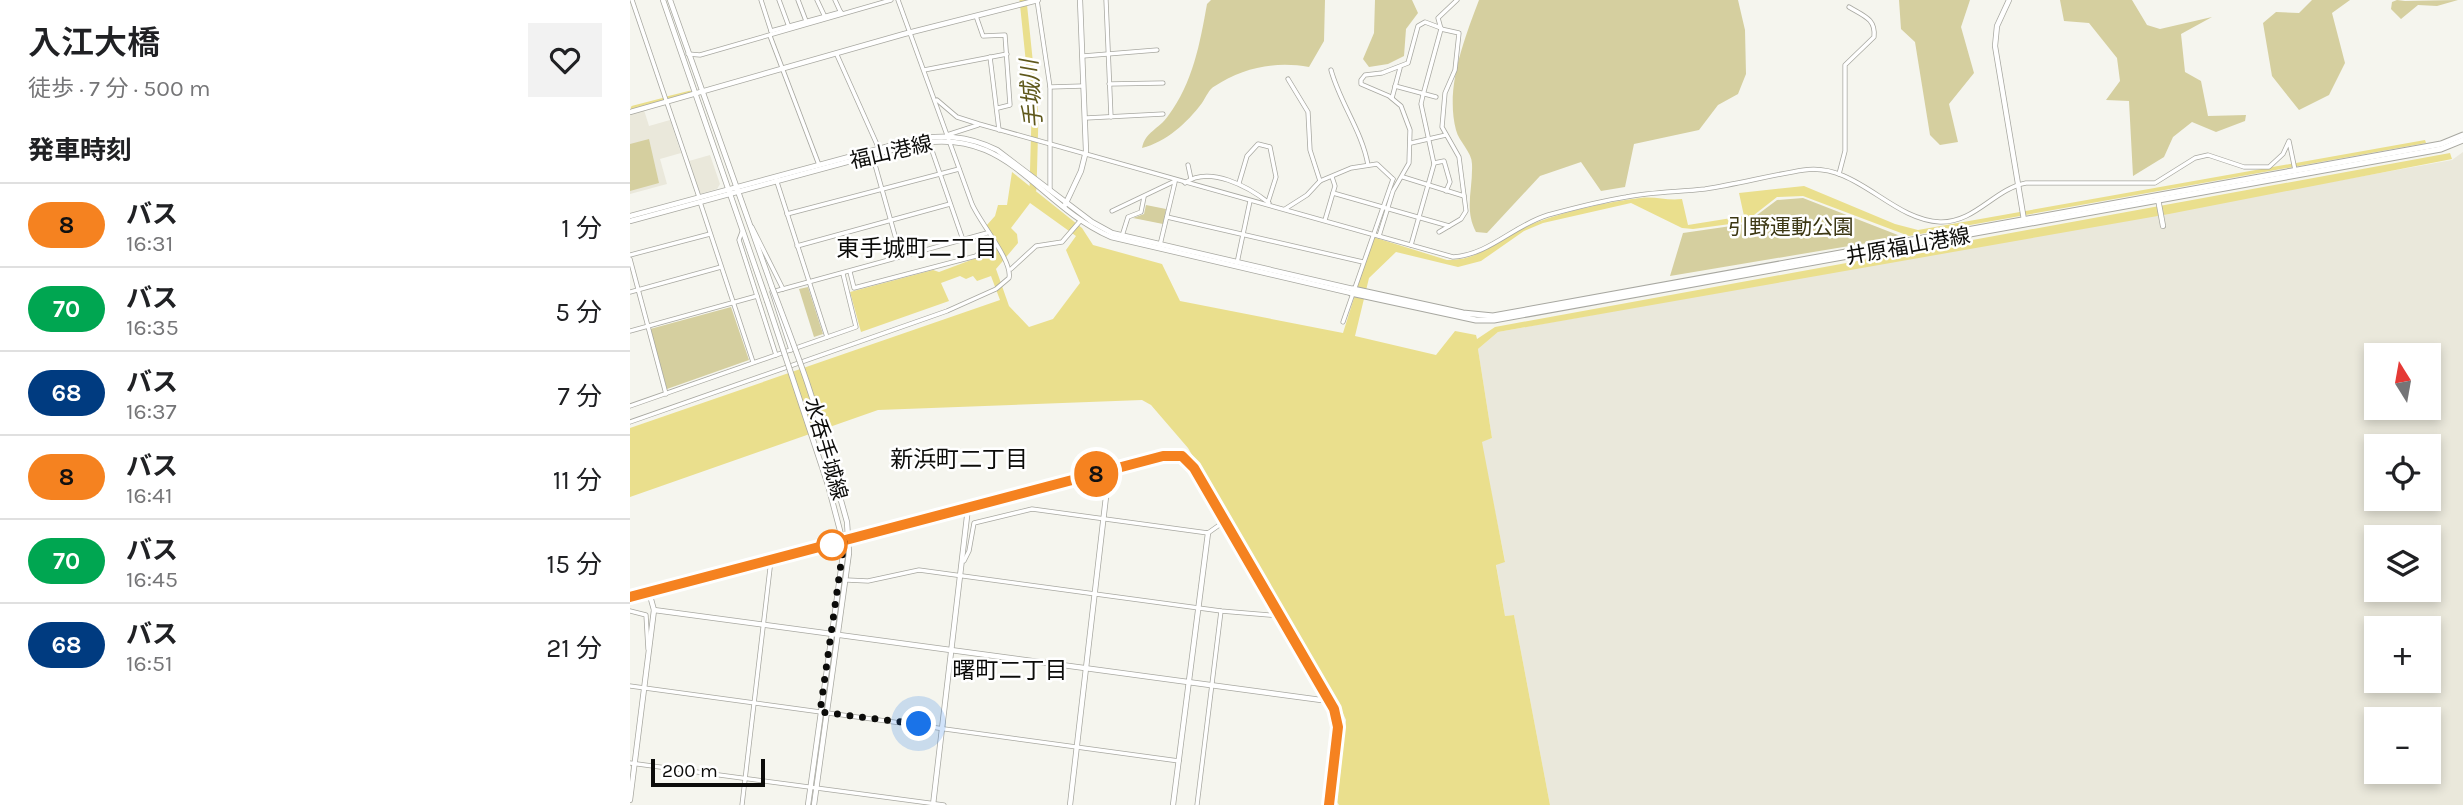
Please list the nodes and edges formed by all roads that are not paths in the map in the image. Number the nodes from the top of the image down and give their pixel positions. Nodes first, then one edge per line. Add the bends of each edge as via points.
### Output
1 (632, 0) edge
2 (663, 0) edge
3 (670, 0) edge
4 (761, 0) edge
5 (779, 0) edge
6 (798, 0) edge
7 (817, 0) edge
8 (835, 0) edge
9 (891, 0) edge
10 (898, 0) edge
11 (1037, 0) edge
12 (1080, 0) edge
13 (1106, 0) edge
14 (1457, 0) edge
15 (2009, 0) edge
16 (1849, 7) dead end
17 (841, 14) junction
18 (976, 16) junction
19 (824, 17) junction
20 (807, 22) junction
21 (789, 27) junction
22 (1441, 29) junction
23 (909, 33) junction
24 (771, 34) junction
25 (1157, 51) dead end
26 (687, 54) junction
27 (1007, 54) junction
28 (1108, 54) junction
29 (837, 55) junction
30 (1083, 56) junction
31 (990, 57) junction
32 (1400, 68) junction
33 (784, 70) junction
34 (924, 70) junction
35 (1331, 70) dead end
36 (1289, 79) dead end
37 (1163, 83) dead end
38 (1109, 84) junction
39 (1084, 86) junction
40 (1395, 86) junction
41 (1051, 88) junction
42 (698, 94) junction
43 (1423, 95) junction
44 (1436, 97) dead end
45 (1391, 98) junction
46 (937, 100) junction
47 (667, 102) junction
48 (998, 108) junction
49 (630, 111) edge
50 (1163, 114) dead end
51 (1111, 117) junction
52 (1086, 118) junction
53 (979, 124) junction
54 (999, 130) junction
55 (1446, 135) junction
56 (948, 138) junction
57 (2463, 138) edge
58 (928, 139) junction
59 (1429, 140) junction
60 (1411, 143) junction
61 (1050, 145) junction
62 (879, 149) junction
63 (872, 154) junction
64 (1086, 155) junction
65 (1434, 163) junction
66 (819, 165) junction
67 (1188, 165) dead end
68 (1368, 165) junction
69 (959, 169) junction
70 (2296, 171) junction
71 (940, 174) junction
72 (1839, 174) junction
73 (1332, 177) junction
74 (1403, 177) junction
75 (776, 179) junction
76 (1191, 179) junction
77 (1175, 181) junction
78 (1320, 181) junction
79 (1395, 181) junction
80 (1185, 183) junction
81 (1239, 183) junction
82 (2155, 183) junction
83 (2017, 185) junction
84 (1428, 186) junction
85 (881, 188) junction
86 (736, 190) junction
87 (1048, 191) junction
88 (1446, 191) junction
89 (728, 192) junction
90 (1334, 193) junction
91 (1465, 196) junction
92 (1144, 197) junction
93 (2158, 198) junction
94 (699, 200) junction
95 (1250, 201) junction
96 (950, 204) junction
97 (1269, 204) junction
98 (1065, 205) junction
99 (1382, 206) junction
100 (1388, 208) junction
101 (1284, 209) junction
102 (1112, 211) dead end
103 (787, 214) junction
104 (1167, 217) junction
105 (1419, 218) junction
106 (630, 219) edge
107 (890, 220) junction
108 (1325, 220) junction
109 (746, 221) junction
110 (1080, 222) junction
111 (2024, 222) junction
112 (1944, 223) junction
113 (1449, 226) junction
114 (2164, 226) dead end
115 (742, 232) junction
116 (1439, 232) dead end
117 (987, 233) junction
118 (710, 234) junction
119 (1243, 234) junction
120 (1373, 234) junction
121 (1946, 234) junction
122 (981, 235) junction
123 (1122, 236) junction
124 (1379, 236) junction
125 (963, 241) junction
126 (1160, 245) junction
127 (1411, 245) junction
128 (797, 246) junction
129 (901, 257) junction
130 (630, 258) edge
131 (1363, 262) junction
132 (1237, 263) junction
133 (721, 267) junction
134 (1011, 270) junction
135 (850, 272) junction
136 (843, 274) junction
137 (810, 282) junction
138 (783, 289) junction
139 (638, 290) junction
140 (1353, 291) junction
141 (630, 292) edge
142 (757, 296) junction
143 (733, 303) junction
144 (1343, 322) dead end
145 (648, 326) junction
146 (630, 331) edge
147 (827, 337) junction
148 (791, 349) junction
149 (776, 355) junction
150 (753, 362) junction
151 (666, 394) junction
152 (630, 406) edge
153 (630, 422) edge
154 (1109, 471) junction
155 (968, 508) junction
156 (1106, 519) junction
157 (1225, 521) junction
158 (1208, 533) junction
159 (846, 541) junction
160 (771, 561) junction
161 (964, 561) junction
162 (962, 576) junction
163 (847, 580) junction
164 (649, 592) junction
165 (1097, 593) junction
166 (630, 597) edge
167 (1198, 608) junction
168 (654, 610) junction
169 (630, 611) edge
170 (1221, 611) junction
171 (1280, 616) junction
172 (765, 625) junction
173 (834, 634) junction
174 (649, 650) junction
175 (952, 651) junction
176 (1087, 669) junction
177 (1189, 682) junction
178 (630, 686) edge
179 (1212, 686) junction
180 (644, 688) junction
181 (1328, 697) junction
182 (756, 704) junction
183 (823, 712) junction
184 (943, 727) junction
185 (1077, 746) junction
186 (1179, 761) junction
187 (632, 763) edge
188 (746, 778) junction
189 (813, 787) junction
190 (630, 800) edge
191 (933, 804) edge
192 (742, 805) edge
193 (808, 805) edge
194 (814, 805) edge
195 (944, 805) edge
196 (1070, 805) edge
197 (1173, 805) edge
198 (1197, 805) edge
199 (1329, 805) edge

1 - 47 street
2 - 42 main road
3 - 26 main road
4 - 24 street
5 - 21 street
6 - 20 street
7 - 19 street
8 - 17 street
9 - 17 street
10 - 23 street
11 - 18 main road
11 - 41 street
12 - 30 main road
13 - 28 street
14 - 22 street via 1438,19
15 - 83 main road via 1997,26 1996,46
16 - 72 street via 1875,27 1874,37 1845,65 1845,151
17 - 19 street
17 - 24 street
18 - 23 main road
18 - 27 street via 983,36 1004,33
19 - 20 street
20 - 21 street
21 - 24 street
22 - 32 street via 1425,22 1418,26 1408,63
22 - 43 street
22 - 55 street via 1459,33 1455,70 1445,93 1442,127
23 - 29 main road
23 - 34 street
24 - 26 street via 699,55
24 - 33 street
25 - 28 street
26 - 42 main road
27 - 31 street
27 - 48 street via 1010,105
28 - 30 street
28 - 38 street
29 - 33 main road
29 - 62 street
30 - 39 main road
31 - 34 street
31 - 48 street
32 - 40 street
32 - 45 street via 1365,75 1361,80
33 - 42 main road
33 - 66 street
34 - 46 street
35 - 68 street
36 - 78 street via 1308,113 1310,150
37 - 38 street
38 - 51 street
39 - 41 street
39 - 52 main road
40 - 43 street
40 - 45 street
41 - 61 street
42 - 47 main road
42 - 86 main road
42 - 89 main road
43 - 44 street
43 - 59 street
45 - 60 street via 1401,106
46 - 53 street via 957,117
46 - 56 street
47 - 49 main road
47 - 94 street
48 - 54 street
50 - 51 street
51 - 52 street
52 - 64 main road
53 - 54 street
53 - 56 street
54 - 61 street
55 - 59 street
55 - 91 street via 1459,157
56 - 58 main road, 福山港線
56 - 69 street
56 - 87 main road, 福山港線 via 983,143
57 - 70 main road, 井原福山港線 via 2441,149
58 - 62 main road, 福山港線
58 - 63 main road, 福山港線
58 - 71 street
59 - 60 street
59 - 65 street
60 - 74 street
61 - 64 street
61 - 87 street
62 - 63 main road, 福山港線
63 - 66 main road, 福山港線
63 - 75 main road, 福山港線
63 - 85 street
64 - 77 street
64 - 98 main road
65 - 84 street
65 - 88 street via 1444,161 1450,182
66 - 75 main road, 福山港線
67 - 76 street
68 - 73 street
68 - 79 street via 1377,164
69 - 71 street
69 - 117 street
70 - 82 street via 2289,141 2269,167 2244,167 2208,155 2194,158
70 - 93 main road, 井原福山港線
71 - 85 street
71 - 96 street
72 - 112 street via 1916,216
72 - 127 street via 1808,170 1625,197 1529,221 1464,257 1443,256
73 - 78 street
73 - 90 street
74 - 79 street
74 - 84 street
75 - 86 main road, 福山港線
75 - 103 street
76 - 80 street
76 - 81 street
77 - 80 street
77 - 92 street
77 - 104 street
78 - 101 street
79 - 99 street
79 - 100 street
80 - 95 street
81 - 97 street
81 - 97 street via 1251,148 1258,144 1270,147 1276,177
82 - 83 street
82 - 93 street
83 - 111 main road
83 - 112 street via 1969,216
84 - 88 street
84 - 105 street
85 - 103 street
85 - 107 street
86 - 89 main road, 福山港線
86 - 109 main road, 水呑手城線
87 - 98 main road, 福山港線
88 - 91 street
89 - 94 main road, 福山港線
89 - 115 main road, 水呑手城線
90 - 99 street
90 - 108 street
91 - 113 street via 1466,211
92 - 102 street
92 - 123 street via 1141,212 1128,217
93 - 111 main road, 井原福山港線
93 - 114 main road
94 - 106 main road, 福山港線
94 - 118 street
95 - 97 street
95 - 119 street
96 - 107 street
96 - 125 street
97 - 101 street
98 - 110 main road, 福山港線
98 - 123 main road, 福山港線
99 - 100 street
99 - 120 street
100 - 105 street
100 - 124 street
101 - 108 street
103 - 128 street
104 - 119 street
104 - 126 street
105 - 113 street
105 - 127 street
107 - 128 street
107 - 129 street
108 - 120 street
109 - 138 street
109 - 159 main road, 水呑手城線, bridge via 809,388 835,479
110 - 134 street via 1062,242 1037,246
110 - 140 main road, 福山港線 via 1122,241
111 - 121 main road, 井原福山港線
112 - 121 street
113 - 116 street
115 - 142 street via 739,240
115 - 159 main road, 水呑手城線, bridge
117 - 122 street
117 - 134 street
118 - 130 street
118 - 133 street
119 - 131 street
119 - 132 street
120 - 124 street
120 - 131 street
121 - 140 main road, 井原福山港線 via 1494,320 1476,320
122 - 125 street
122 - 135 street via 987,244 976,256 854,288
123 - 126 main road, 福山港線
124 - 127 street
125 - 129 street
126 - 132 main road, 福山港線
128 - 137 street
129 - 135 street
130 - 139 street
131 - 140 street
132 - 140 main road, 福山港線
133 - 139 street
133 - 143 street
134 - 153 street via 996,289 964,305
135 - 136 street
136 - 137 street
136 - 147 street via 857,325
137 - 138 street
137 - 147 street
138 - 148 street via 771,295
139 - 141 street
139 - 145 street
140 - 144 street
142 - 143 street
142 - 149 street
143 - 145 street
143 - 150 street
145 - 146 street
145 - 151 street
147 - 148 street
148 - 149 street
149 - 150 street
150 - 151 street
151 - 152 street
154 - 155 main road
154 - 156 main road
154 - 157 main road via 1163,456 1182,456
155 - 159 main road
155 - 161 main road
156 - 158 street
156 - 161 street via 1032,509 975,521
156 - 165 main road
157 - 158 street
157 - 171 main road
158 - 167 main road
159 - 160 main road
159 - 163 main road, 水呑手城線
159 - 173 main road, 水呑手城線
160 - 164 main road
160 - 172 street
161 - 162 main road
162 - 163 street via 914,569
162 - 165 street
162 - 175 main road
163 - 173 main road, 水呑手城線
164 - 166 main road
164 - 168 main road
165 - 167 street
165 - 176 main road
167 - 170 street
167 - 177 main road
168 - 172 main road
168 - 174 main road
169 - 174 street via 646,615
170 - 171 street
170 - 179 street
171 - 181 main road
172 - 173 main road
172 - 182 street
173 - 175 main road
173 - 183 main road, 水呑手城線
174 - 180 main road
175 - 176 main road
175 - 184 main road
176 - 177 main road
176 - 185 main road
177 - 179 main road
177 - 186 main road
178 - 180 street
179 - 181 main road via 1321,700
179 - 198 street
180 - 182 street
180 - 187 main road
181 - 199 main road via 1338,727
182 - 183 street
182 - 188 street
183 - 184 street
183 - 189 main road, 水呑手城線
184 - 185 street
184 - 191 main road
185 - 186 street
185 - 196 main road
186 - 197 main road
187 - 188 street
187 - 190 main road
188 - 189 street
188 - 192 street
189 - 191 street
189 - 193 main road, 水呑手城線
189 - 194 main road, 水呑手城線
191 - 195 street

